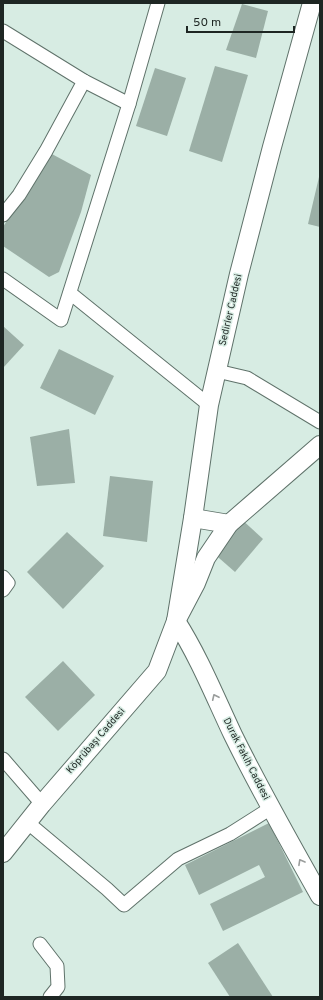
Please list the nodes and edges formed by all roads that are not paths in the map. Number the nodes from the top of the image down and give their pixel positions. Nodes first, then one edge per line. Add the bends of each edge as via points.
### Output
1 (158, 3) edge
2 (312, 3) edge
3 (3, 31) edge
4 (84, 81) junction
5 (129, 104) junction
6 (3, 215) edge
7 (3, 280) edge
8 (70, 293) junction
9 (217, 371) junction
10 (209, 405) junction
11 (320, 422) edge
12 (320, 445) edge
13 (193, 518) junction
14 (229, 524) junction
15 (3, 577) edge
16 (3, 590) edge
17 (176, 622) junction
18 (3, 759) edge
19 (42, 804) junction
20 (271, 808) junction
21 (28, 822) junction
22 (3, 853) edge
23 (320, 896) edge
24 (40, 944) dead end
25 (50, 997) edge

1 - 5 street
2 - 9 street, Sedirler Caddesi via 239,274
3 - 4 street
4 - 5 street
4 - 6 street via 46,151 19,195
5 - 8 street
7 - 8 street via 61,320
8 - 10 street
9 - 10 street, Sedirler Caddesi
9 - 11 street via 247,378
10 - 13 street, Sedirler Caddesi
12 - 14 street
13 - 14 street
13 - 17 street, Sedirler Caddesi
14 - 17 street via 206,558
15 - 16 street via 8,583
17 - 19 street, Köprübaşı Caddesi via 157,671
20 -> 17 street, Durak Fakih Caddesi
18 - 19 street
19 - 21 street, Köprübaşı Caddesi
20 - 21 street via 230,834 178,859 124,905
23 -> 20 street, Durak Fakih Caddesi
21 - 22 street, Köprübaşı Caddesi
24 - 25 street via 56,966 58,987

